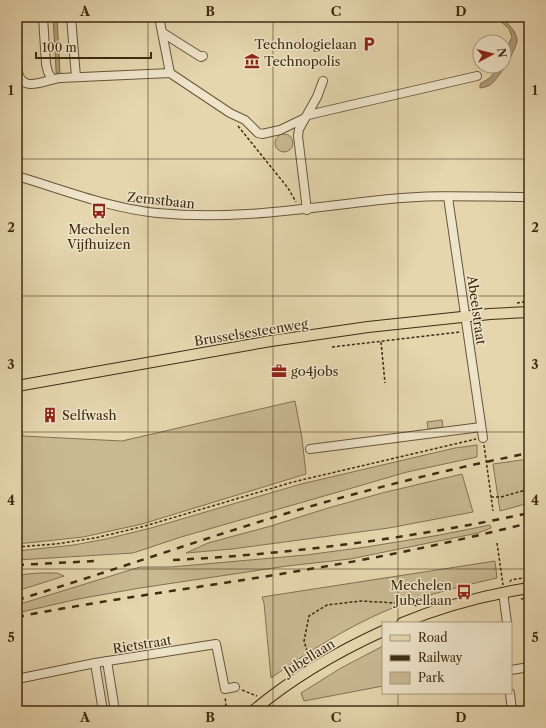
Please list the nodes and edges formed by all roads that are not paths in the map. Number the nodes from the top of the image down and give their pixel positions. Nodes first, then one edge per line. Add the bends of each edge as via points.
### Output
1 (43, 17) edge
2 (71, 17) edge
3 (159, 17) edge
4 (162, 33) junction
5 (204, 56) dead end
6 (17, 66) edge
7 (170, 73) junction
8 (478, 76) dead end
9 (76, 77) junction
10 (52, 79) junction
11 (324, 81) dead end
12 (306, 117) junction
13 (17, 176) edge
14 (448, 197) junction
15 (529, 197) edge
16 (304, 210) junction
17 (529, 305) edge
18 (529, 312) edge
19 (490, 314) junction
20 (465, 317) junction
21 (17, 386) edge
22 (481, 427) junction
23 (482, 438) road end
24 (310, 449) dead end
25 (529, 588) edge
26 (503, 592) junction
27 (404, 622) edge
28 (507, 622) edge
29 (382, 631) edge
30 (107, 661) junction
31 (95, 663) junction
32 (529, 667) edge
33 (512, 670) edge
34 (17, 679) edge
35 (234, 687) road end
36 (510, 694) edge
37 (103, 711) edge
38 (115, 711) edge
39 (253, 711) edge
40 (513, 711) edge

1 - 10 street via 46,64
2 - 9 street
3 - 4 street
4 - 5 street via 201,57
4 - 7 street
6 - 10 street via 19,78 24,83 34,85
7 - 9 street
7 - 12 street via 230,113 245,120 258,133 280,130
8 - 12 street
9 - 10 street
11 - 12 street
12 - 16 street via 298,136
13 - 16 street, Zemstbaan via 91,200 157,213 223,216
14 - 15 street, Zemstbaan
14 - 16 street, Zemstbaan via 390,199
14 - 20 street, Abeelstraat
17 - 19 main road, Brusselsesteenweg
18 - 19 main road, Brusselsesteenweg
19 - 20 main road, Brusselsesteenweg
20 - 21 main road, Brusselsesteenweg via 271,340
20 - 22 street, Abeelstraat
22 - 23 street, Abeelstraat
22 - 24 street
25 - 26 main road
26 - 27 main road via 429,612
26 - 28 street
29 - 39 main road, Jubellaan via 312,669
30 - 31 street, Rietstraat
30 - 35 street, Rietstraat via 216,644 225,689
30 - 38 street
31 - 34 street, Rietstraat
31 - 37 street
32 - 33 street
36 - 40 street

